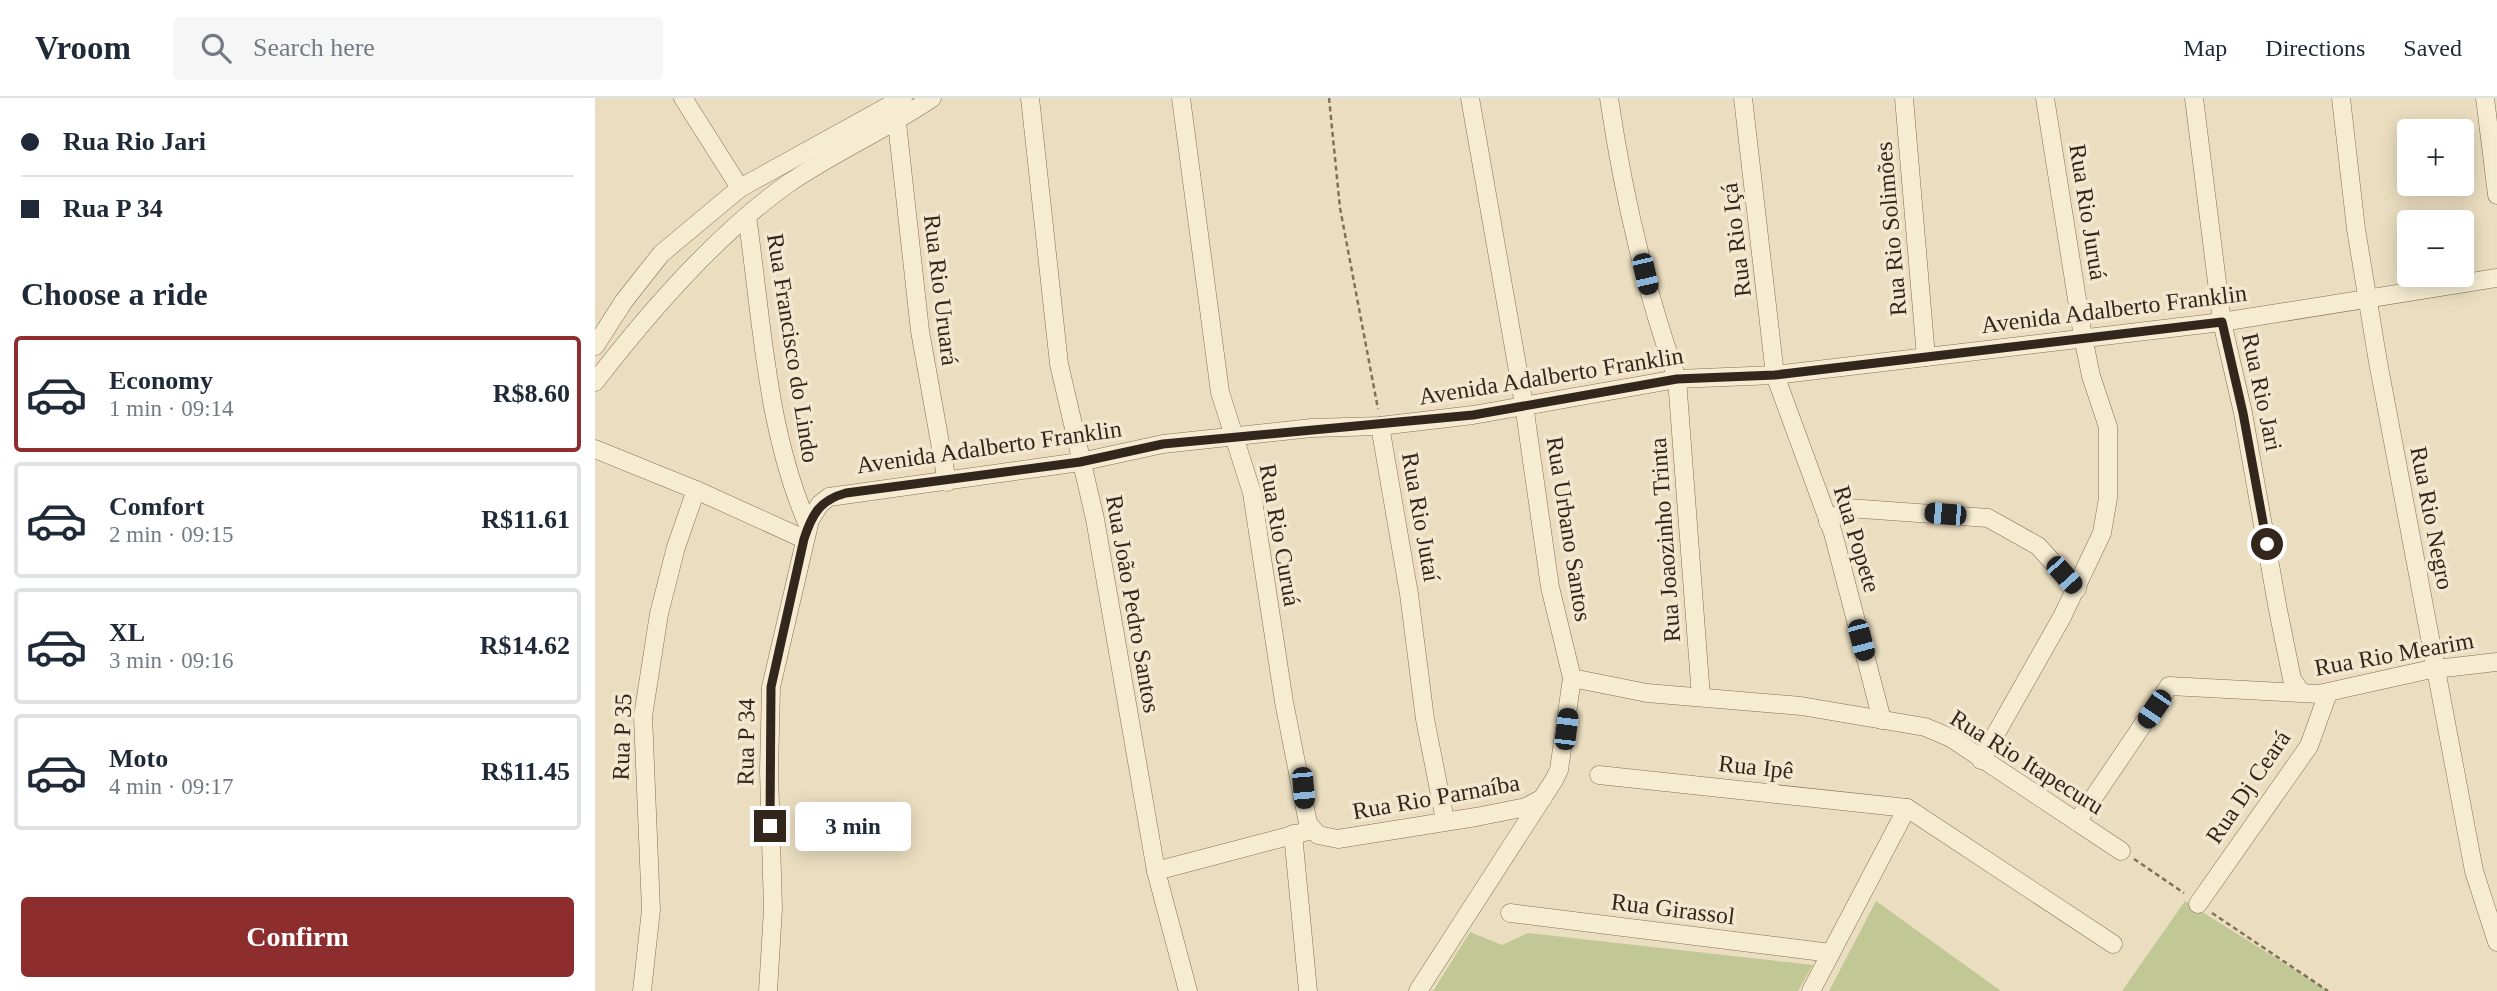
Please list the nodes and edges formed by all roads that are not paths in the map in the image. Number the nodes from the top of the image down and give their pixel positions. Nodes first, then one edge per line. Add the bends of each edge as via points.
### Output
1 (683, 98) edge
2 (932, 98) edge
3 (1030, 98) edge
4 (1181, 98) edge
5 (1470, 98) edge
6 (1609, 98) edge
7 (1743, 98) edge
8 (1904, 98) edge
9 (2045, 98) edge
10 (2194, 98) edge
11 (2341, 98) edge
12 (2486, 98) edge
13 (899, 101) edge
14 (897, 122) junction
15 (740, 188) junction
16 (2497, 195) edge
17 (747, 216) junction
18 (2497, 278) edge
19 (2367, 298) junction
20 (2222, 322) junction
21 (2083, 338) junction
22 (595, 346) edge
23 (1926, 357) junction
24 (1775, 375) junction
25 (1677, 379) junction
26 (595, 382) edge
27 (1524, 405) junction
28 (1380, 426) junction
29 (1233, 436) junction
30 (595, 449) edge
31 (1080, 462) junction
32 (947, 481) junction
33 (696, 490) junction
34 (1828, 522) junction
35 (806, 532) junction
36 (2077, 589) junction
37 (2497, 662) edge
38 (2438, 670) junction
39 (1572, 678) junction
40 (2300, 691) junction
41 (2328, 693) junction
42 (1701, 697) junction
43 (1882, 720) junction
44 (1981, 760) junction
45 (1599, 775) dead end
46 (1543, 798) junction
47 (1907, 808) junction
48 (1445, 820) junction
49 (2077, 822) junction
50 (1309, 823) junction
51 (1293, 834) junction
52 (2121, 851) road end
53 (1156, 871) junction
54 (2198, 904) road end
55 (1510, 913) dead end
56 (2497, 942) edge
57 (2112, 944) dead end
58 (1831, 953) junction
59 (642, 991) edge
60 (768, 991) edge
61 (1188, 991) edge
62 (1308, 991) edge
63 (1418, 991) edge
64 (1811, 991) edge

1 - 15 street
2 - 14 street
3 - 31 street, Rua João Pedro Santos via 1059,364
4 - 29 street, Rua Rio Curuá via 1220,392
5 - 27 street, Rua Urbano Santos
6 - 25 street, Rua Joaozinho Trinta via 1650,294
7 - 24 street, Rua Rio Içá
8 - 23 street, Rua Rio Solimões
9 - 21 street, Rua Rio Juruá
10 - 20 street, Rua Rio Jari
11 - 19 street, Rua Rio Negro
12 - 16 street
13 - 14 street, Rua Rio Uruará
13 - 15 street
14 - 17 street via 790,183
14 - 32 street, Rua Rio Uruará via 920,331
15 - 22 street via 661,254
17 - 26 street via 646,319
17 - 35 street, Rua Francisco do Lindo via 777,428
18 - 19 street, Avenida Adalberto Franklin
19 - 20 street, Avenida Adalberto Franklin
19 - 38 street, Rua Rio Negro
20 - 21 street, Avenida Adalberto Franklin
20 - 40 street, Rua Rio Jari via 2278,610 2293,679
21 - 23 street, Avenida Adalberto Franklin
21 - 36 street, Rua Rio Juruá via 2108,427 2110,461 2102,533
23 - 24 street, Avenida Adalberto Franklin
24 - 25 street, Avenida Adalberto Franklin
24 - 34 street, Rua Popete
25 - 27 street, Avenida Adalberto Franklin
25 - 42 street, Rua Joaozinho Trinta
27 - 28 street, Avenida Adalberto Franklin
27 - 39 street, Rua Urbano Santos via 1549,587
28 - 29 street, Avenida Adalberto Franklin
28 - 48 street, Rua Rio Jutaí
29 - 31 street, Avenida Adalberto Franklin via 1163,444
29 - 50 street, Rua Rio Curuá via 1252,493 1284,702
30 - 33 street
31 - 32 street, Avenida Adalberto Franklin
31 - 53 street, Rua João Pedro Santos via 1095,519
32 - 35 street, Avenida Adalberto Franklin via 829,497 820,504
33 - 35 street
33 - 59 street, Rua P 35 via 675,547 659,614 643,716 650,910
34 - 36 street via 1848,508 1988,518 2038,546
34 - 43 street, Rua Popete
35 - 60 street, Rua P 34 via 771,687 773,909
36 - 44 street, Rua Rio Juruá
37 - 38 street, Rua Rio Mearim
38 - 41 street, Rua Rio Mearim
38 - 56 street, Rua Rio Negro via 2474,871
39 - 42 street, Rua Rio Itapecuru via 1647,693
39 - 46 street, Rua Urbano Santos via 1559,770
40 - 41 street, Rua Rio Mearim
40 - 49 street, Rua Rio Mearim via 2169,686
41 - 54 street, Rua Dj Ceará via 2309,746
42 - 43 street, Rua Rio Itapecuru via 1801,706
43 - 44 street, Rua Rio Itapecuru via 1937,731
44 - 49 street, Rua Rio Itapecuru
45 - 47 street, Rua Ipê
46 - 48 street, Rua Rio Parnaíba via 1526,807
46 - 63 street, Rua Urbano Santos
47 - 57 street
47 - 58 street
48 - 50 street, Rua Rio Parnaíba via 1338,839 1318,835
49 - 52 street, Rua Rio Itapecuru
50 - 51 street
51 - 53 street
51 - 62 street
53 - 61 street, Rua João Pedro Santos
55 - 58 street, Rua Girassol
58 - 64 street

